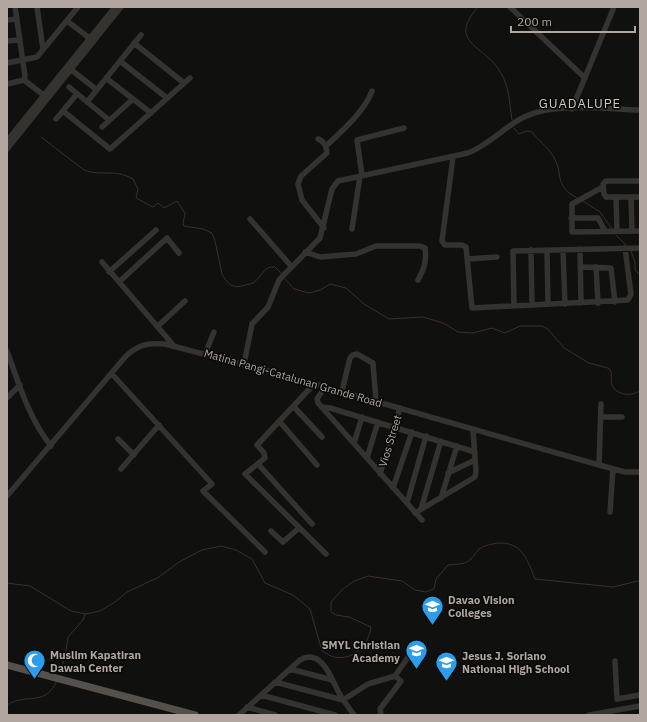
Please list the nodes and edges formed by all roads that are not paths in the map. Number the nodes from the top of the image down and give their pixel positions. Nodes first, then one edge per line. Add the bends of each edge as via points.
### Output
1 (15, 7) edge
2 (37, 7) edge
3 (78, 7) edge
4 (114, 7) edge
5 (121, 7) edge
6 (510, 7) edge
7 (614, 7) edge
8 (17, 19) junction
9 (7, 20) edge
10 (67, 21) junction
11 (141, 35) dead end
12 (20, 40) junction
13 (7, 41) edge
14 (92, 41) junction
15 (134, 43) junction
16 (43, 49) junction
17 (22, 60) junction
18 (120, 61) junction
19 (7, 63) edge
20 (69, 68) junction
21 (106, 78) junction
22 (190, 78) dead end
23 (585, 78) junction
24 (24, 80) junction
25 (184, 83) junction
26 (7, 84) edge
27 (69, 87) dead end
28 (96, 90) junction
29 (372, 91) dead end
30 (77, 94) junction
31 (46, 98) junction
32 (167, 98) junction
33 (133, 99) junction
34 (87, 102) junction
35 (572, 109) junction
36 (640, 110) edge
37 (63, 111) junction
38 (151, 113) junction
39 (56, 119) dead end
40 (109, 120) junction
41 (102, 127) dead end
42 (404, 128) dead end
43 (318, 139) dead end
44 (7, 141) edge
45 (326, 146) junction
46 (7, 149) edge
47 (453, 157) junction
48 (361, 176) junction
49 (640, 181) edge
50 (603, 187) junction
51 (616, 197) junction
52 (631, 197) junction
53 (640, 197) edge
54 (571, 218) junction
55 (250, 219) dead end
56 (324, 228) junction
57 (352, 229) dead end
58 (156, 230) dead end
59 (605, 231) junction
60 (617, 231) junction
61 (632, 231) junction
62 (640, 231) edge
63 (625, 248) junction
64 (640, 248) edge
65 (580, 249) junction
66 (530, 250) junction
67 (547, 250) junction
68 (563, 250) junction
69 (305, 252) junction
70 (179, 253) dead end
71 (497, 257) dead end
72 (468, 259) junction
73 (102, 262) dead end
74 (291, 266) junction
75 (580, 267) junction
76 (596, 267) junction
77 (109, 272) junction
78 (418, 280) dead end
79 (119, 282) junction
80 (184, 301) dead end
81 (615, 302) junction
82 (581, 303) junction
83 (598, 303) junction
84 (532, 304) junction
85 (548, 304) junction
86 (565, 304) junction
87 (514, 305) junction
88 (158, 326) junction
89 (214, 332) dead end
90 (174, 346) junction
91 (7, 351) edge
92 (205, 354) junction
93 (244, 364) junction
94 (112, 374) junction
95 (314, 384) junction
96 (20, 385) junction
97 (325, 387) junction
98 (342, 392) junction
99 (7, 398) edge
100 (376, 401) junction
101 (601, 404) dead end
102 (294, 407) junction
103 (322, 407) junction
104 (400, 408) junction
105 (362, 417) junction
106 (601, 417) junction
107 (622, 417) dead end
108 (280, 422) junction
109 (378, 422) junction
110 (160, 425) junction
111 (395, 427) junction
112 (473, 430) junction
113 (412, 432) junction
114 (426, 436) junction
115 (322, 437) dead end
116 (118, 439) dead end
117 (441, 441) junction
118 (354, 443) junction
119 (51, 446) junction
120 (457, 446) junction
121 (475, 452) junction
122 (134, 455) junction
123 (367, 458) junction
124 (475, 460) junction
125 (258, 464) junction
126 (317, 464) dead end
127 (599, 465) junction
128 (121, 469) dead end
129 (614, 469) junction
130 (640, 472) edge
131 (380, 474) junction
132 (448, 474) junction
133 (393, 488) junction
134 (7, 496) edge
135 (441, 498) junction
136 (406, 503) junction
137 (421, 509) junction
138 (610, 512) dead end
139 (415, 513) junction
140 (422, 520) dead end
141 (312, 524) dead end
142 (299, 528) junction
143 (271, 531) dead end
144 (265, 552) dead end
145 (326, 554) dead end
146 (412, 653) dead end
147 (615, 661) dead end
148 (7, 666) edge
149 (290, 669) junction
150 (395, 676) junction
151 (332, 680) junction
152 (275, 682) junction
153 (261, 695) junction
154 (640, 695) edge
155 (343, 700) junction
156 (640, 706) edge
157 (247, 707) junction
158 (195, 715) edge
159 (239, 715) edge
160 (275, 715) edge
161 (335, 715) edge
162 (354, 715) edge
163 (381, 715) edge
164 (589, 715) edge

1 - 8 street
2 - 16 street
3 - 10 street
4 - 14 street
5 - 14 street
6 - 23 street
7 - 23 street
8 - 9 street
8 - 12 street
10 - 14 street
10 - 16 street
11 - 15 street
12 - 13 street
12 - 17 street
14 - 20 street
15 - 18 street
15 - 25 street
16 - 17 street via 35,58
17 - 19 street
17 - 24 street
18 - 21 street
18 - 32 street
20 - 28 street
20 - 31 street
21 - 28 street
21 - 33 street
22 - 25 street
23 - 35 street
24 - 26 street
24 - 31 street
25 - 32 street
27 - 30 street
28 - 34 street
29 - 45 street via 349,123
30 - 34 street
30 - 37 street
31 - 44 street
31 - 46 street
32 - 38 street
33 - 38 street
33 - 40 street
34 - 40 street
35 - 36 street
35 - 47 street via 542,111 523,118 477,150
37 - 38 street via 110,149
37 - 39 street
40 - 41 street
42 - 48 street via 356,140
43 - 45 street
45 - 56 street via 325,156 301,176 298,184 302,200
47 - 48 street
47 - 72 street via 442,241 445,245 465,246
48 - 56 street via 342,179 336,183 332,189
48 - 57 street
49 - 50 street via 605,181
50 - 51 street via 605,197
50 - 54 street via 574,203 571,207
51 - 52 street
51 - 60 street
52 - 53 street
52 - 61 street
54 - 59 street via 598,218
54 - 59 street via 574,233
55 - 74 street
56 - 69 street via 320,238
58 - 77 street
59 - 60 street
60 - 61 street
61 - 62 street
63 - 64 street
63 - 65 street
63 - 81 street via 631,296 628,300
65 - 68 street
65 - 75 street
66 - 67 street
66 - 84 street
66 - 87 street via 513,251
67 - 68 street
67 - 85 street
68 - 86 street
69 - 74 street
69 - 78 street via 324,256 356,254 376,246 420,246 425,248 426,254 425,266
70 - 79 street via 167,238
71 - 72 street
72 - 87 street via 472,308
73 - 77 street
74 - 93 street via 279,280 268,307 252,324
75 - 76 street
75 - 82 street
76 - 81 street via 612,269
76 - 83 street
77 - 79 street
79 - 88 street
80 - 88 street
81 - 83 street
82 - 83 street
82 - 86 street
84 - 85 street
84 - 87 street
85 - 86 street
88 - 90 street
89 - 92 street
90 - 92 street, Matina Pangi-Catalunan Grande Road
90 - 94 street, Matina Pangi-Catalunan Grande Road via 153,343 138,346
91 - 96 street
92 - 93 street, Matina Pangi-Catalunan Grande Road
93 - 95 street, Matina Pangi-Catalunan Grande Road
94 - 110 street
94 - 119 street, Matina Pangi-Catalunan Grande Road
95 - 97 street, Matina Pangi-Catalunan Grande Road
95 - 102 street
96 - 99 street
96 - 119 street via 35,423
97 - 98 street, Matina Pangi-Catalunan Grande Road
97 - 103 street via 317,400
98 - 100 street, Matina Pangi-Catalunan Grande Road
98 - 100 street via 350,358 357,354 371,360 375,366
100 - 104 street, Matina Pangi-Catalunan Grande Road
101 - 106 street
102 - 108 street
102 - 115 street
103 - 105 street
103 - 118 street
104 - 111 street, Vios Street
104 - 112 street, Matina Pangi-Catalunan Grande Road
105 - 109 street
105 - 118 street
106 - 107 street
106 - 127 street
108 - 125 street via 257,445 265,457
108 - 126 street
109 - 111 street
109 - 123 street
110 - 122 street
110 - 144 street via 212,484 203,491
111 - 113 street
111 - 131 street, Vios Street
112 - 121 street
112 - 127 street, Matina Pangi-Catalunan Grande Road
113 - 114 street
113 - 133 street
114 - 117 street
114 - 136 street
116 - 122 street
117 - 120 street
117 - 137 street
118 - 123 street
119 - 134 street, Matina Pangi-Catalunan Grande Road
120 - 121 street
120 - 132 street
121 - 124 street
122 - 128 street
123 - 131 street
124 - 132 street
124 - 135 street via 476,476
125 - 141 street
125 - 142 street via 245,474
127 - 129 street, Matina Pangi-Catalunan Grande Road
129 - 130 street, Matina Pangi-Catalunan Grande Road
129 - 138 street
131 - 133 street
132 - 135 street
133 - 136 street
135 - 137 street
136 - 139 street
137 - 139 street
139 - 140 street
142 - 143 street via 283,542
142 - 145 street
146 - 150 street
147 - 154 street via 616,699
148 - 158 main road
149 - 151 street
149 - 151 street via 303,658 314,658 324,665
149 - 152 street
150 - 155 street via 368,684
150 - 163 street via 401,681 380,709
151 - 155 street
152 - 153 street
152 - 155 street
153 - 157 street
153 - 161 street
155 - 162 street
156 - 164 street
157 - 159 street
157 - 160 street

